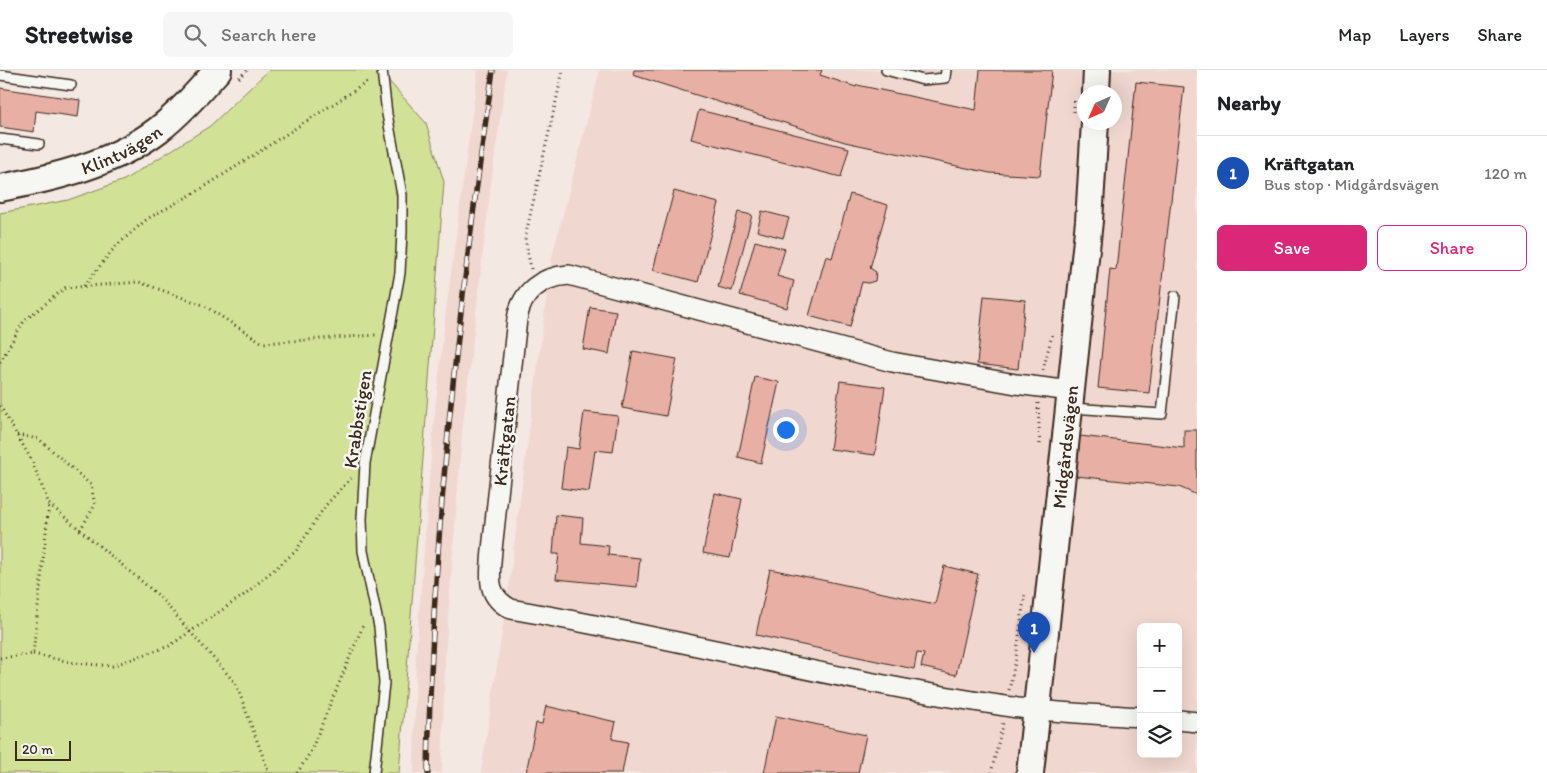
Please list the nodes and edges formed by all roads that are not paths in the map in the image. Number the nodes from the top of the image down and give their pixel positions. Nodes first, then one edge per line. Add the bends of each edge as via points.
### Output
1 (218, 70) edge
2 (886, 70) edge
3 (946, 70) edge
4 (1097, 70) edge
5 (382, 71) edge
6 (0, 75) edge
7 (70, 85) dead end
8 (1088, 85) edge
9 (1084, 130) edge
10 (0, 139) edge
11 (39, 144) dead end
12 (0, 188) edge
13 (1175, 296) dead end
14 (1070, 399) junction
15 (1037, 709) junction
16 (1137, 718) edge
17 (1182, 720) edge
18 (1197, 722) edge
19 (374, 773) edge
20 (1030, 773) edge

1 - 12 street, Klintvägen via 158,130 137,143 83,168
2 - 3 lane via 923,80 945,78
4 - 8 street
5 - 19 lane, Krabbstigen via 402,195 402,215 400,273 365,463 362,519 363,550 379,627 384,683
6 - 7 lane
9 - 14 street, Midgårdsvägen via 1089,221
10 - 11 lane
13 - 14 lane via 1162,414
14 - 15 street, Midgårdsvägen
14 - 15 street, Kräftgatan via 1040,387 892,362 569,275 555,276 539,283 523,300 517,319 492,550 492,591 498,603 511,609 801,668
15 - 16 street, Kräftgatan
15 - 20 street, Midgårdsvägen
17 - 18 street

